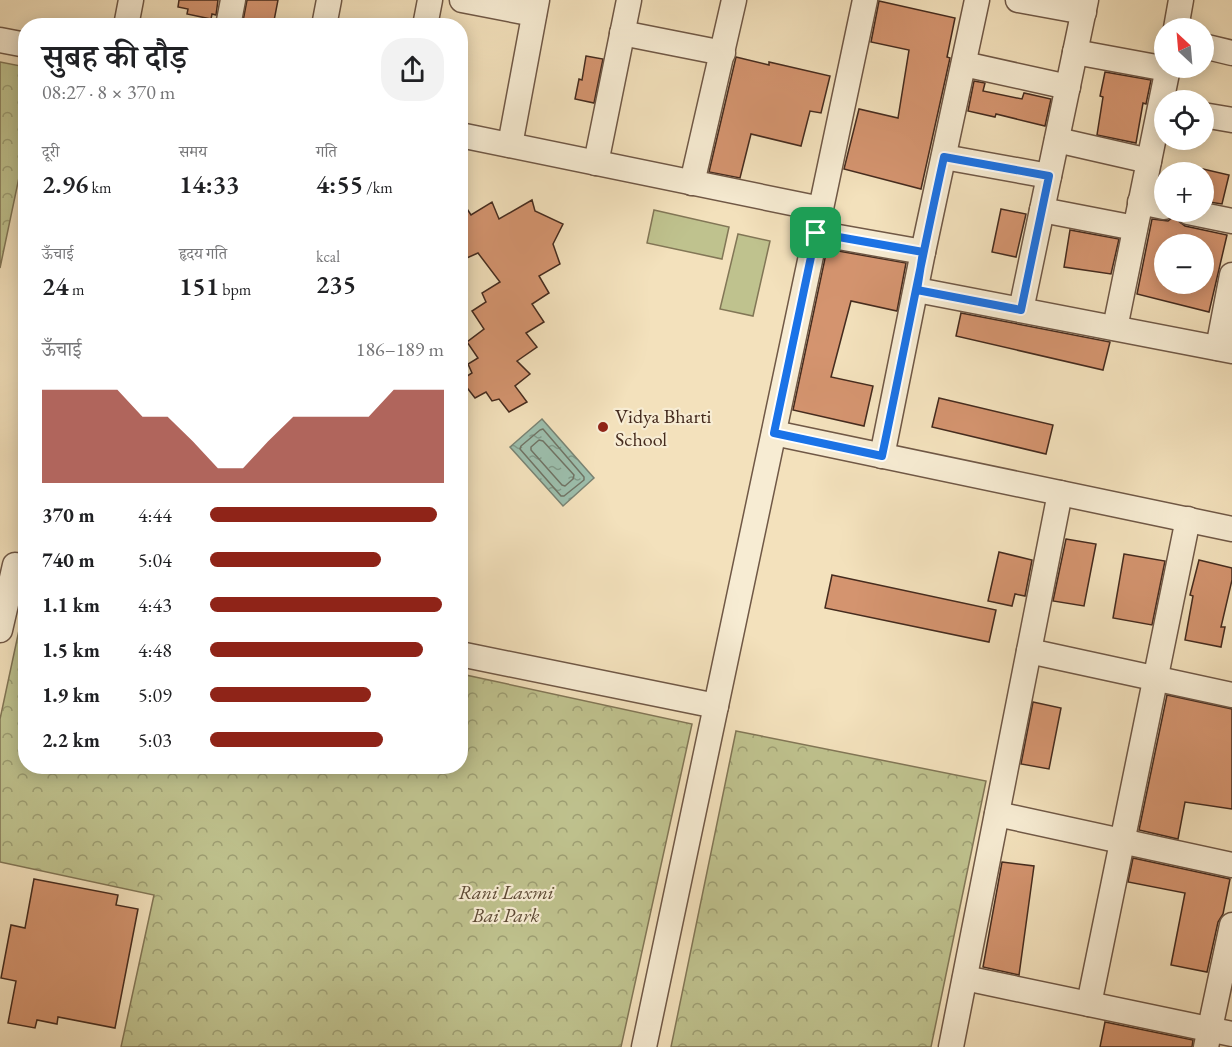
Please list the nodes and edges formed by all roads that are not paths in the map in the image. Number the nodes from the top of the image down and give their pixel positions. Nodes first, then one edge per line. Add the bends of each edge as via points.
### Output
1 (131, 0) edge
2 (233, 0) edge
3 (329, 0) edge
4 (430, 0) edge
5 (462, 0) edge
6 (629, 0) edge
7 (734, 0) edge
8 (865, 0) edge
9 (977, 0) edge
10 (1018, 0) edge
11 (1181, 0) edge
12 (1085, 6) edge
13 (535, 7) edge
14 (128, 18) edge
15 (230, 18) edge
16 (326, 18) edge
17 (427, 18) edge
18 (1178, 18) edge
19 (622, 33) junction
20 (0, 40) edge
21 (18, 43) edge
22 (1214, 49) edge
23 (1075, 52) junction
24 (723, 53) junction
25 (1232, 53) edge
26 (964, 64) junction
27 (1154, 66) edge
28 (1068, 87) junction
29 (1214, 117) edge
30 (1232, 120) edge
31 (468, 137) edge
32 (1057, 140) junction
33 (1154, 140) edge
34 (510, 145) junction
35 (944, 157) junction
36 (1149, 161) junction
37 (596, 163) junction
38 (1049, 176) junction
39 (692, 183) junction
40 (1140, 202) junction
41 (1154, 205) edge
42 (821, 209) junction
43 (1042, 210) junction
44 (1214, 217) edge
45 (1232, 220) edge
46 (1135, 228) junction
47 (816, 233) junction
48 (923, 252) junction
49 (1232, 275) edge
50 (917, 290) junction
51 (1021, 310) junction
52 (1115, 328) junction
53 (1225, 349) edge
54 (774, 433) junction
55 (882, 456) junction
56 (1060, 492) junction
57 (1188, 519) junction
58 (1232, 529) edge
59 (13, 565) edge
60 (0, 630) edge
61 (1029, 651) junction
62 (468, 656) edge
63 (1155, 678) junction
64 (1232, 695) edge
65 (716, 706) junction
66 (997, 814) junction
67 (1122, 841) junction
68 (1232, 865) edge
69 (1232, 925) edge
70 (965, 978) junction
71 (1089, 1004) junction
72 (1216, 1037) edge
73 (644, 1047) edge
74 (951, 1047) edge

1 - 14 street
2 - 15 street
3 - 16 street
4 - 17 street
5 - 13 street
6 - 19 street
7 - 24 street
8 - 42 street
9 - 26 street
10 - 12 street
11 - 18 street
12 - 23 street
13 - 34 street
19 - 24 street
19 - 37 street
20 - 21 street
22 - 25 street
23 - 27 street
23 - 28 street
24 - 39 street
26 - 28 street
26 - 35 street
28 - 32 street
29 - 30 street
31 - 34 street
32 - 36 street
32 - 38 street
33 - 36 street
34 - 37 street
35 - 38 street
35 - 48 street
36 - 40 street
37 - 39 street
38 - 43 street
39 - 42 street
40 - 41 street
40 - 46 street
42 - 47 street
43 - 46 street
43 - 51 street
44 - 45 street
46 - 52 street
47 - 48 street
47 - 54 street
48 - 50 street
49 - 53 street
50 - 51 street
50 - 55 street
51 - 52 street
52 - 53 street
54 - 55 street
54 - 65 street
55 - 56 street
56 - 57 street
56 - 61 street
57 - 58 street
57 - 63 street
59 - 60 street
61 - 63 street
61 - 66 street
62 - 65 street
63 - 64 street
63 - 67 street
65 - 73 street
66 - 67 street
66 - 70 street
67 - 68 street
67 - 71 street
69 - 72 street
70 - 71 street
70 - 74 street
71 - 72 street

